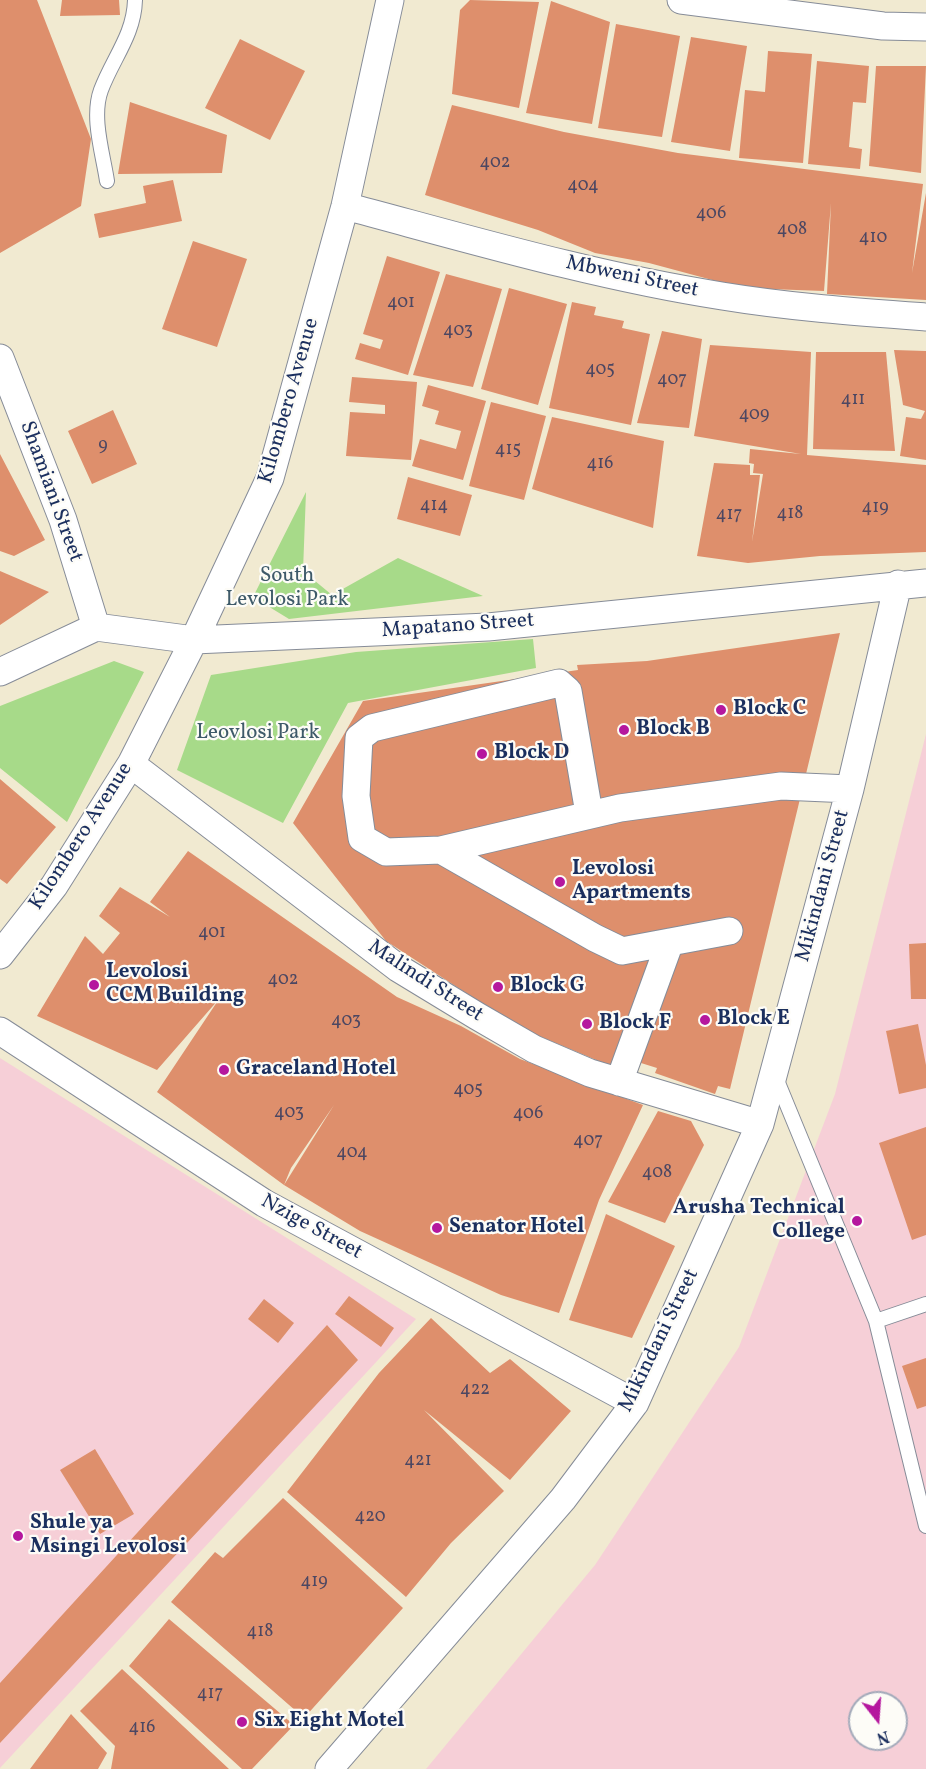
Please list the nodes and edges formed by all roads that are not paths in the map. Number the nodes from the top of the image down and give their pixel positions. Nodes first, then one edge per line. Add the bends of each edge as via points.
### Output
1 (135, 0) edge
2 (390, 0) edge
3 (681, 0) edge
4 (926, 27) edge
5 (107, 181) dead end
6 (345, 206) junction
7 (926, 316) edge
8 (0, 358) edge
9 (926, 583) edge
10 (898, 584) junction
11 (96, 627) junction
12 (194, 640) junction
13 (0, 672) edge
14 (131, 764) junction
15 (850, 789) junction
16 (589, 813) junction
17 (441, 850) junction
18 (729, 931) dead end
19 (670, 942) junction
20 (0, 955) edge
21 (0, 1031) edge
22 (774, 1073) junction
23 (619, 1082) junction
24 (760, 1124) junction
25 (926, 1304) edge
26 (876, 1321) junction
27 (634, 1403) junction
28 (926, 1526) edge
29 (328, 1769) edge

1 - 5 lane via 135,21 100,92 98,116
2 - 6 street, Kilombero Avenue
3 - 4 street via 883,26
6 - 7 street, Mbweni Street via 571,266 722,296
6 - 12 street, Kilombero Avenue via 270,478
8 - 11 street, Shamiani Street via 63,520
9 - 10 street, Mapatano Street
10 - 12 street, Mapatano Street via 488,627
10 - 15 street, Mikindani Street
11 - 12 street, Mapatano Street
11 - 13 street
12 - 14 street, Kilombero Avenue
14 - 20 street, Kilombero Avenue via 54,886
14 - 23 street, Malindi Street via 398,968 534,1049
15 - 16 street via 781,786
15 - 22 street, Mikindani Street
16 - 17 street
16 - 17 street via 568,691 558,683 372,728 359,738 356,796 362,837 386,852
17 - 19 street via 622,951
18 - 19 street
19 - 23 street
21 - 27 street, Nzige Street via 264,1203
22 - 24 street, Mikindani Street
22 - 26 lane
23 - 24 street, Malindi Street
24 - 27 street, Mikindani Street
25 - 26 lane
26 - 28 lane
27 - 29 street, Mikindani Street via 563,1500

